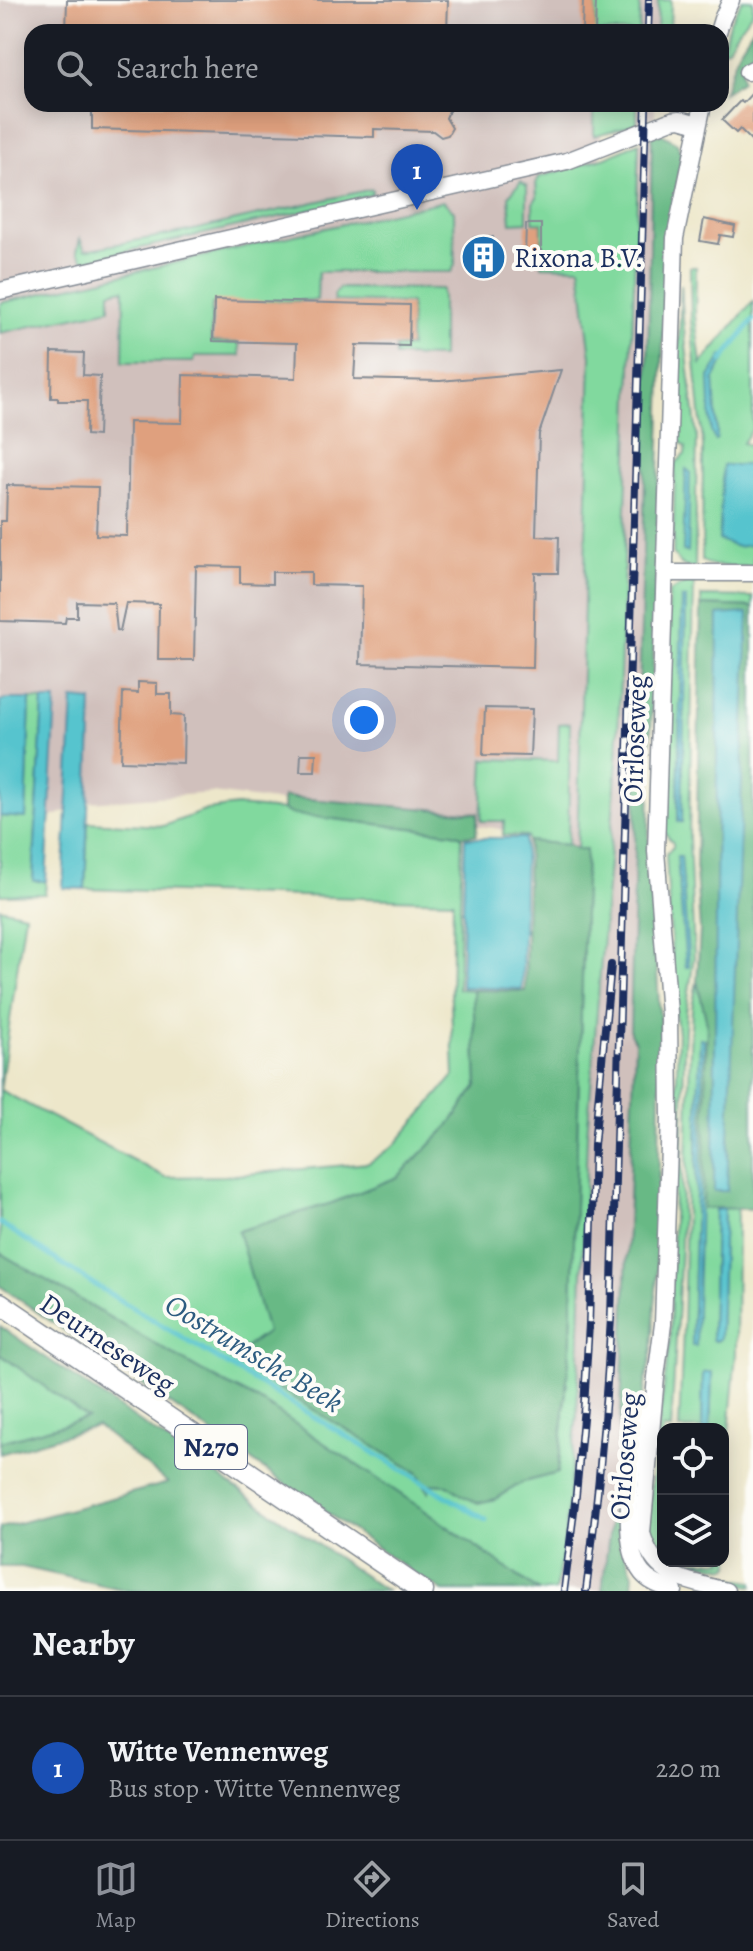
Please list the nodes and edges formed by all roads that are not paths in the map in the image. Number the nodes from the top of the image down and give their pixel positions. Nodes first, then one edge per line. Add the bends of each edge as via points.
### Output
1 (731, 0) edge
2 (721, 24) edge
3 (701, 112) edge
4 (698, 124) junction
5 (0, 291) edge
6 (665, 573) junction
7 (753, 573) edge
8 (0, 1303) edge
9 (656, 1377) junction
10 (657, 1563) edge
11 (658, 1567) edge
12 (660, 1567) edge
13 (648, 1586) edge
14 (423, 1591) edge
15 (674, 1591) edge
16 (726, 1591) edge

1 - 2 street
3 - 4 street, Oirloseweg
4 - 5 street via 672,120 567,161
4 - 6 street, Oirloseweg via 675,238
6 - 7 street
6 - 9 street, Oirloseweg via 656,851 669,1014 670,1117 663,1324
8 - 14 main road, Deurneseweg / N270
9 - 10 street, Oirloseweg via 642,1533
9 - 13 street, Oirloseweg via 631,1467 629,1537
11 - 13 street
12 - 16 street
13 - 15 street

